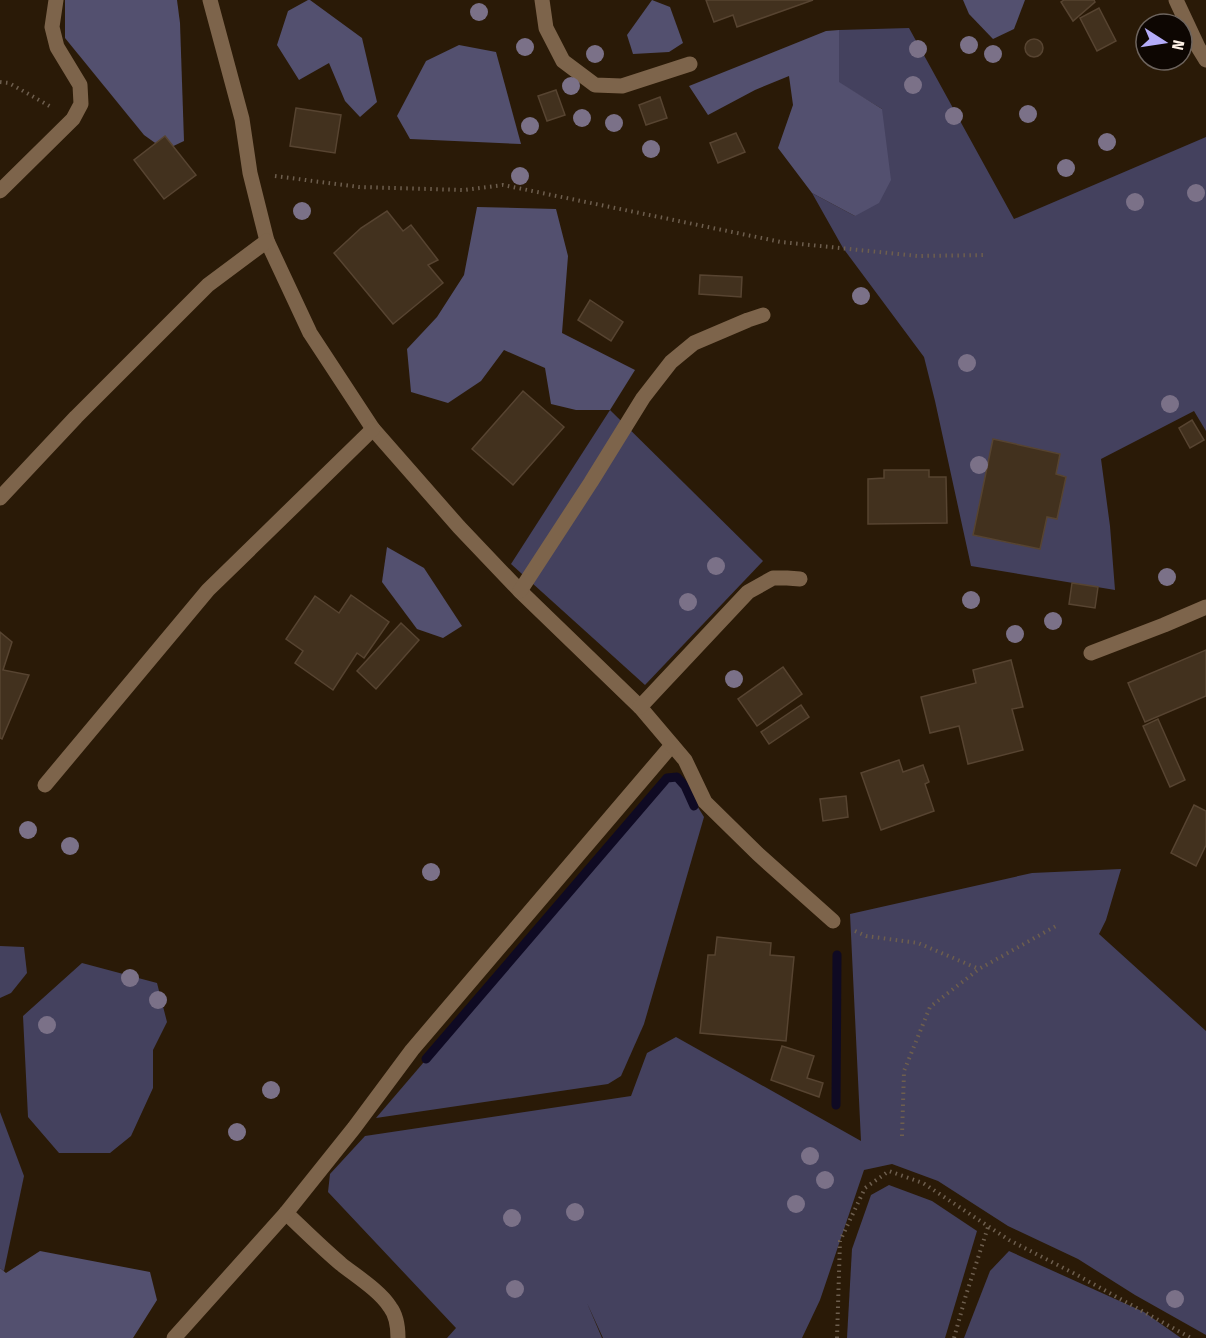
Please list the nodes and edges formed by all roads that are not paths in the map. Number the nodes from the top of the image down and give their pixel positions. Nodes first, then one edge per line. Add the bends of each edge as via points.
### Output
1 (56, 0) edge
2 (210, 0) edge
3 (543, 0) edge
4 (1176, 0) edge
5 (1206, 60) edge
6 (690, 64) dead end
7 (0, 191) edge
8 (267, 241) junction
9 (764, 315) dead end
10 (373, 429) junction
11 (0, 498) edge
12 (800, 579) dead end
13 (520, 591) junction
14 (1206, 607) edge
15 (1091, 653) dead end
16 (640, 707) junction
17 (672, 745) junction
18 (45, 785) dead end
19 (833, 921) road end
20 (286, 1213) junction
21 (174, 1338) edge
22 (398, 1338) edge

1 - 7 street via 52,27 57,47 80,85 81,104 73,119
2 - 8 street via 242,119 250,173
3 - 6 street via 546,28 563,61 595,85 621,86
4 - 5 street
8 - 10 street via 310,333
8 - 11 street via 208,285
9 - 13 street via 694,343 671,362 643,398
10 - 13 street
10 - 18 street via 208,590
12 - 16 street via 773,578 748,592
13 - 16 street
14 - 15 street
16 - 17 street
17 - 19 street via 685,760 705,802
17 - 20 street via 412,1050
20 - 21 street
20 - 22 street via 386,1300 396,1319

